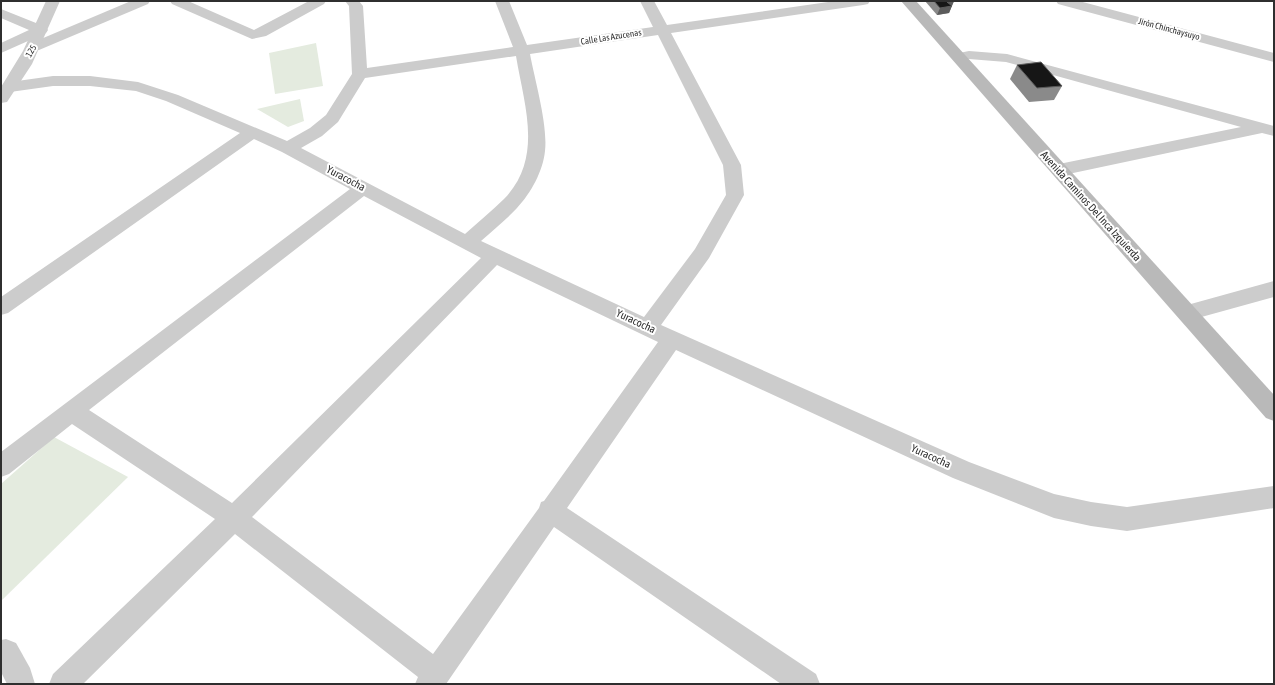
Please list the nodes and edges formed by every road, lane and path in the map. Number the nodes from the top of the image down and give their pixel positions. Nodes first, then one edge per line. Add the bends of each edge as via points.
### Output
1 (54, 1) edge
2 (143, 1) edge
3 (177, 1) edge
4 (319, 1) edge
5 (352, 1) edge
6 (502, 1) edge
7 (648, 1) edge
8 (862, 1) edge
9 (908, 1) edge
10 (1063, 1) edge
11 (1, 13) edge
12 (41, 30) junction
13 (662, 30) junction
14 (34, 47) junction
15 (1, 49) edge
16 (522, 51) junction
17 (959, 57) junction
18 (1274, 58) edge
19 (360, 74) junction
20 (6, 92) edge
21 (1270, 132) edge
22 (252, 133) junction
23 (288, 148) junction
24 (1059, 170) junction
25 (364, 188) junction
26 (467, 243) junction
27 (495, 255) junction
28 (1274, 289) edge
29 (1, 308) edge
30 (1187, 314) junction
31 (648, 327) junction
32 (672, 339) junction
33 (70, 411) junction
34 (1274, 411) edge
35 (1, 466) edge
36 (1274, 497) edge
37 (550, 510) junction
38 (234, 518) junction
39 (1, 654) edge
40 (432, 679) edge
41 (21, 684) edge
42 (63, 684) edge
43 (806, 684) edge

1 - 12 street, 125
2 - 14 street
3 - 4 street via 252,35 261,33
5 - 19 street via 356,6
6 - 16 street
7 - 13 street
8 - 13 street, Calle Las Azucenas
9 - 17 main road, Avenida Caminos Del Inca Izquierda
10 - 18 street, Jirón Chinchaysuyo
11 - 12 street
12 - 14 street, 125
12 - 15 street
13 - 16 street, Calle Las Azucenas
13 - 31 street via 732,165 735,195 702,253
14 - 20 street, 125
16 - 19 street, Calle Las Azucenas
16 - 26 street via 537,132 538,151 535,162 530,175 511,203
17 - 21 street via 969,55 1007,58
17 - 24 main road, Avenida Caminos Del Inca Izquierda
19 - 23 street via 332,118 316,132
20 - 22 street, Yuracocha via 53,81 138,87 172,98
21 - 24 street
22 - 23 street, Yuracocha
22 - 29 street
23 - 25 street, Yuracocha
24 - 30 main road, Avenida Caminos Del Inca Izquierda
25 - 26 street, Yuracocha
25 - 33 street
26 - 27 street, Yuracocha
27 - 31 street, Yuracocha
27 - 38 street
28 - 30 street
30 - 34 main road, Avenida Caminos Del Inca Izquierda
31 - 32 street, Yuracocha
32 - 36 street, Yuracocha via 961,470 1054,506 1127,519
32 - 37 street
33 - 35 street
33 - 38 street
37 - 40 street
37 - 43 street
38 - 40 street
38 - 42 street
39 - 41 street via 6,653

